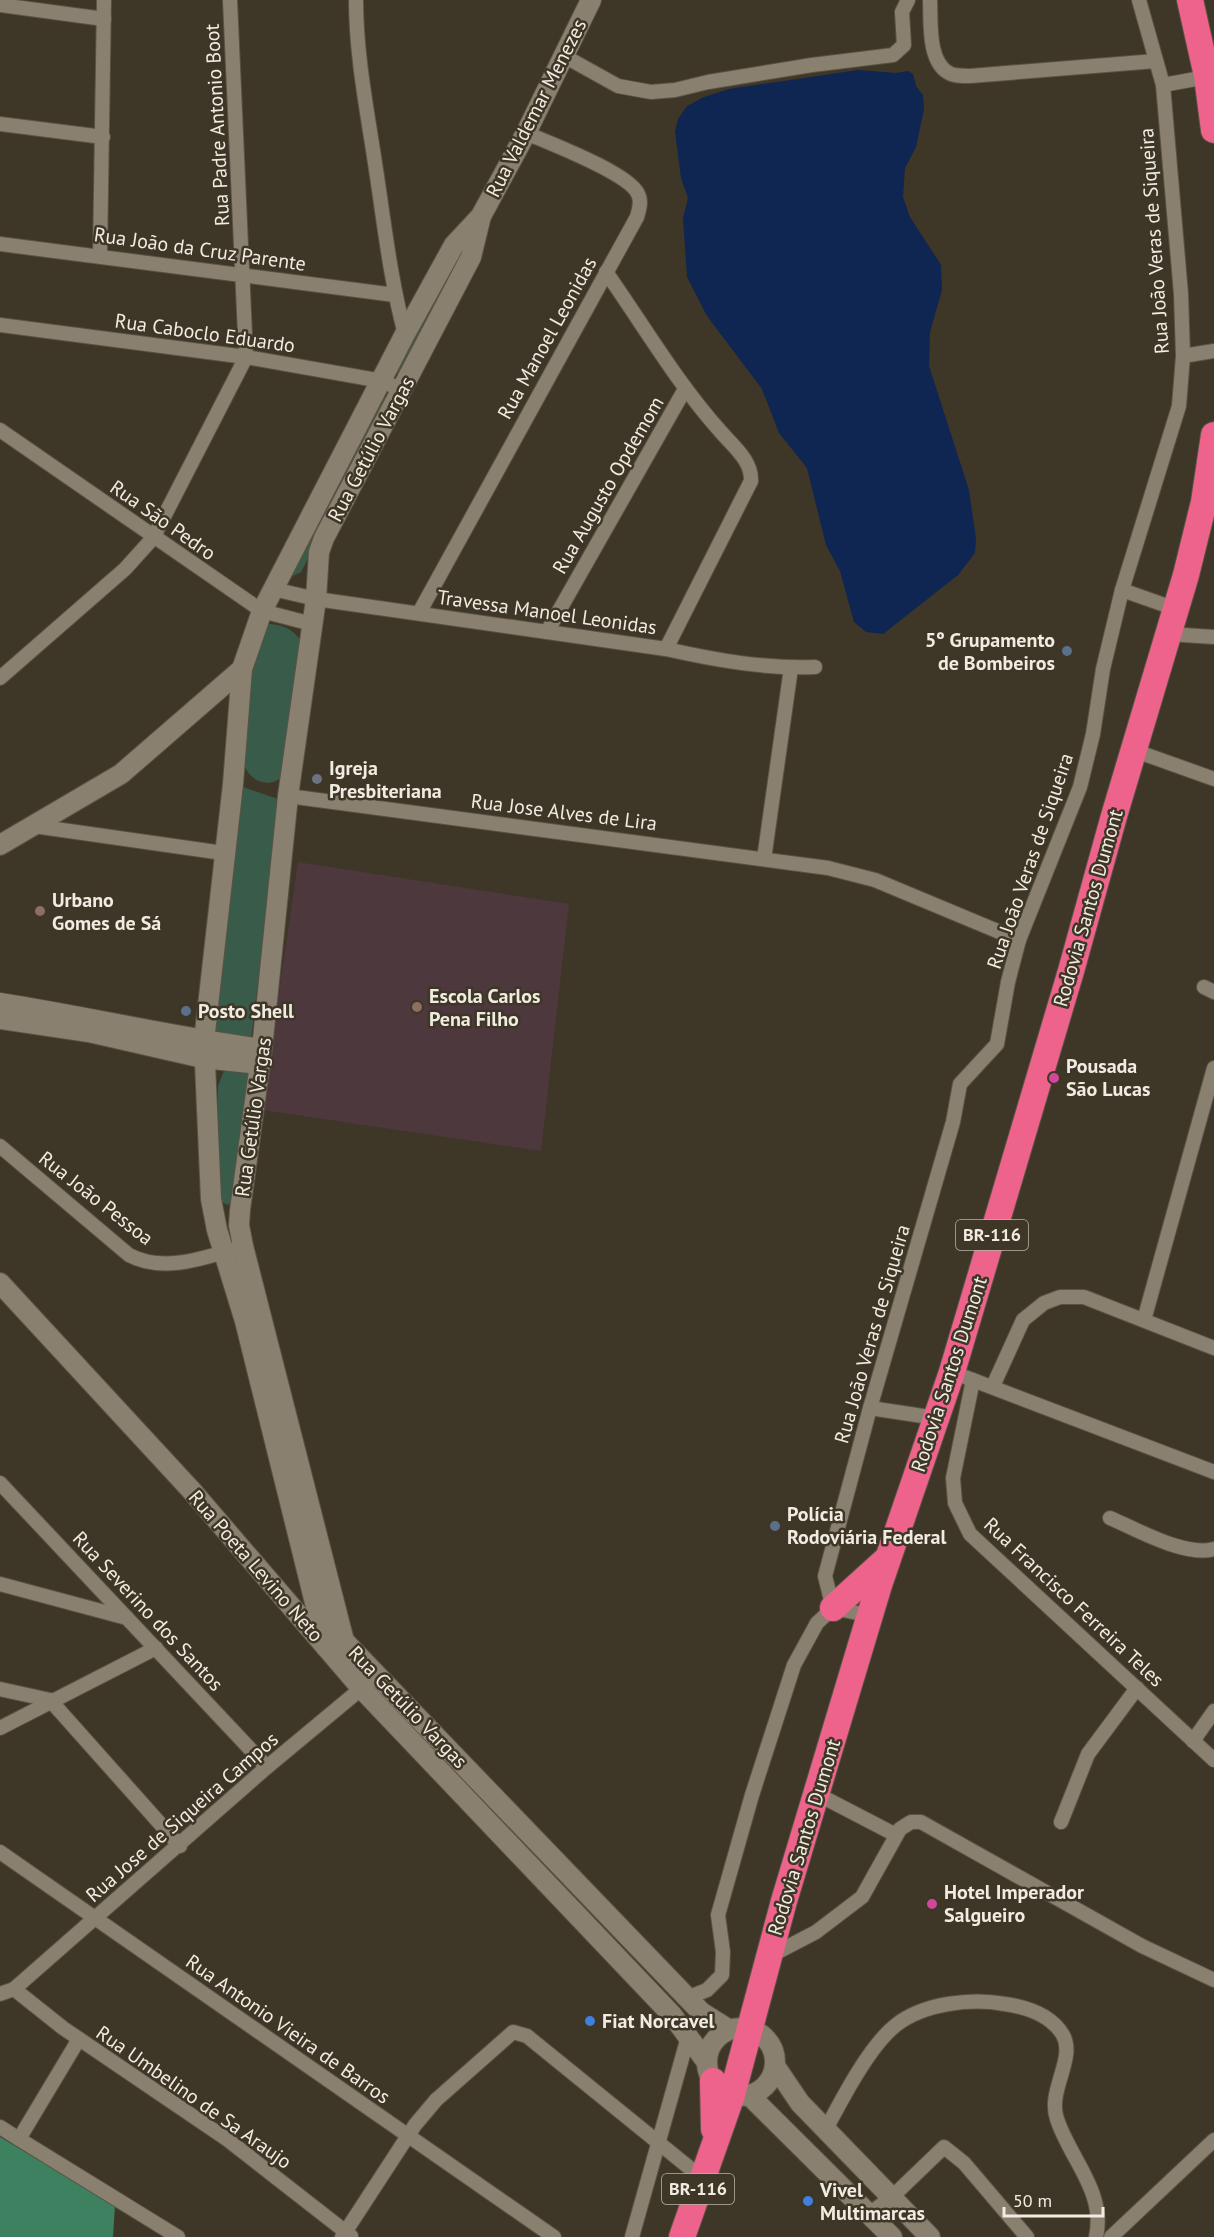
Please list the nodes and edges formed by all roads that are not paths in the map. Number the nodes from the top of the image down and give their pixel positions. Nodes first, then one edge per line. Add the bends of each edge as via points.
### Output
1 (104, 0) edge
2 (230, 0) edge
3 (356, 0) edge
4 (591, 0) edge
5 (908, 0) edge
6 (930, 0) edge
7 (1139, 0) edge
8 (1190, 0) edge
9 (0, 5) edge
10 (104, 19) junction
11 (564, 56) junction
12 (1156, 61) junction
13 (1210, 76) edge
14 (1163, 85) junction
15 (0, 124) edge
16 (1214, 130) edge
17 (526, 133) junction
18 (103, 137) junction
19 (480, 216) junction
20 (0, 244) edge
21 (100, 255) junction
22 (606, 272) junction
23 (244, 274) junction
24 (395, 295) junction
25 (0, 325) edge
26 (405, 334) junction
27 (1214, 351) edge
28 (1183, 356) junction
29 (246, 357) junction
30 (382, 381) junction
31 (685, 389) junction
32 (402, 390) junction
33 (0, 430) edge
34 (1214, 435) edge
35 (153, 538) junction
36 (273, 589) junction
37 (1122, 590) junction
38 (316, 599) junction
39 (1176, 609) junction
40 (262, 611) junction
41 (420, 613) junction
42 (312, 624) junction
43 (547, 632) junction
44 (1169, 633) junction
45 (1214, 637) edge
46 (666, 649) junction
47 (815, 666) dead end
48 (791, 668) junction
49 (242, 669) junction
50 (0, 678) edge
51 (1133, 750) junction
52 (1214, 779) edge
53 (288, 796) junction
54 (34, 826) junction
55 (0, 845) edge
56 (223, 853) junction
57 (764, 859) junction
58 (1019, 940) junction
59 (0, 1004) edge
60 (0, 1019) edge
61 (90, 1025) junction
62 (204, 1049) junction
63 (261, 1056) junction
64 (1214, 1068) edge
65 (0, 1146) edge
66 (234, 1249) junction
67 (0, 1283) edge
68 (1144, 1320) junction
69 (1214, 1348) edge
70 (263, 1360) junction
71 (963, 1376) junction
72 (993, 1386) junction
73 (870, 1408) junction
74 (936, 1418) junction
75 (1214, 1472) edge
76 (0, 1483) edge
77 (1110, 1518) dead end
78 (1214, 1549) edge
79 (888, 1557) junction
80 (0, 1584) edge
81 (833, 1608) junction
82 (872, 1616) junction
83 (129, 1618) junction
84 (326, 1647) junction
85 (156, 1648) junction
86 (369, 1682) junction
87 (1137, 1688) junction
88 (0, 1689) edge
89 (50, 1700) junction
90 (1214, 1711) edge
91 (0, 1728) edge
92 (1193, 1741) junction
93 (1214, 1760) edge
94 (267, 1767) junction
95 (817, 1794) junction
96 (1060, 1822) dead end
97 (896, 1835) junction
98 (180, 1846) junction
99 (0, 1852) edge
100 (97, 1919) junction
101 (768, 1957) junction
102 (1214, 1980) edge
103 (14, 1989) junction
104 (0, 1994) edge
105 (687, 1998) junction
106 (740, 2029) junction
107 (688, 2037) junction
108 (79, 2039) junction
109 (775, 2066) junction
110 (729, 2086) junction
111 (0, 2127) edge
112 (825, 2131) junction
113 (408, 2137) junction
114 (19, 2139) junction
115 (1214, 2140) edge
116 (714, 2141) junction
117 (657, 2142) junction
118 (702, 2178) junction
119 (893, 2196) junction
120 (869, 2214) junction
121 (546, 2234) edge
122 (346, 2235) edge
123 (178, 2237) edge
124 (632, 2237) edge
125 (682, 2237) edge
126 (892, 2237) edge
127 (930, 2237) edge
128 (1027, 2237) edge
129 (1096, 2237) edge
130 (1111, 2237) edge

1 - 10 street
2 - 23 street, Rua Padre Antonio Boot
3 - 24 street via 359,54
4 - 11 main road, Rua Valdemar Menezes
5 - 11 street via 902,12 906,40 893,55 651,92 618,86
6 - 12 street via 937,58 953,75
7 - 12 street, Rua João Veras de Siqueira
8 - 13 highway
9 - 10 street
10 - 18 street
11 - 17 main road, Rua Valdemar Menezes
12 - 14 street, Rua João Veras de Siqueira
13 - 14 street
13 - 16 highway
14 - 28 street, Rua João Veras de Siqueira
15 - 18 street
17 - 19 main road, Rua Valdemar Menezes
17 - 22 street, Rua Manoel Leonidas via 608,170 638,193 637,217
18 - 21 street
19 - 26 main road, Rua Getúlio Vargas via 454,245
19 - 32 main road, Rua Getúlio Vargas via 471,257
20 - 21 street, Rua João da Cruz Parente
21 - 23 street, Rua João da Cruz Parente
22 - 31 street
22 - 41 street, Rua Manoel Leonidas
23 - 24 street, Rua João da Cruz Parente
23 - 29 street, Rua Padre Antonio Boot
24 - 26 street
25 - 29 street, Rua Caboclo Eduardo
26 - 30 main road, Rua Getúlio Vargas
27 - 28 street
28 - 37 street, Rua João Veras de Siqueira via 1174,429
29 - 30 street, Rua Caboclo Eduardo
29 - 35 street
30 - 32 street, Rua Caboclo Eduardo
30 - 36 main road, Rua Getúlio Vargas
31 - 43 street, Rua Augusto Opdemom
31 - 46 street via 742,455 752,474
32 - 38 main road, Rua Getúlio Vargas via 321,545
33 - 35 street, Rua São Pedro
34 - 39 highway, Rodovia Santos Dumont / BR-116 via 1204,502
35 - 40 street, Rua São Pedro
35 - 50 street via 125,569
36 - 38 street, Travessa Manoel Leonidas
36 - 40 main road, Rua Getúlio Vargas
37 - 39 street
37 - 58 street, Rua João Veras de Siqueira via 1080,787
38 - 41 street, Travessa Manoel Leonidas
38 - 42 main road, Rua Getúlio Vargas
39 - 44 highway, Rodovia Santos Dumont / BR-116
40 - 42 street, Rua São Pedro
40 - 49 main road, Rua Getúlio Vargas
41 - 43 street, Travessa Manoel Leonidas
42 - 53 main road, Rua Getúlio Vargas
43 - 46 street, Travessa Manoel Leonidas
44 - 45 street
44 - 51 highway, Rodovia Santos Dumont / BR-116
46 - 48 street, Travessa Manoel Leonidas
47 - 48 street, Travessa Manoel Leonidas
48 - 57 street
49 - 54 main road via 137,762
49 - 56 main road, Rua Getúlio Vargas
51 - 52 street
51 - 71 highway, Rodovia Santos Dumont / BR-116
53 - 57 street, Rua Jose Alves de Lira
53 - 63 main road, Rua Getúlio Vargas
54 - 55 main road
54 - 56 street
56 - 62 main road, Rua Getúlio Vargas
57 - 58 street, Rua Jose Alves de Lira via 828,868 874,880
58 - 73 street, Rua João Veras de Siqueira via 997,1044 960,1084 953,1122
59 - 61 main road
60 - 61 main road
61 - 62 main road
62 - 63 main road
62 - 66 main road, Rua Getúlio Vargas via 211,1199 217,1230
63 - 66 main road, Rua Getúlio Vargas
64 - 68 street
65 - 66 street, Rua João Pessoa via 141,1261 167,1265
66 - 70 main road, Rua Getúlio Vargas
67 - 84 main road, Rua Poeta Levino Neto via 192,1491
68 - 69 street
68 - 72 street via 1084,1297 1060,1297 1044,1303 1023,1320
70 - 84 main road, Rua Getúlio Vargas
70 - 86 main road, Rua Getúlio Vargas via 344,1641
71 - 72 street
71 - 74 highway, Rodovia Santos Dumont / BR-116
71 - 87 street, Rua Francisco Ferreira Teles via 952,1478 960,1516 981,1546
72 - 75 street
73 - 74 street
73 - 81 street, Rua João Veras de Siqueira via 825,1576
74 - 79 highway, Rodovia Santos Dumont / BR-116
76 - 83 street, Rua Severino dos Santos
77 - 78 street via 1195,1551
79 - 81 highway
79 - 82 highway, Rodovia Santos Dumont / BR-116
80 - 83 street
81 - 82 street
81 - 105 street via 817,1623 794,1665 752,1795 718,1915 722,1975 707,1990
82 - 95 highway, Rodovia Santos Dumont / BR-116
83 - 85 street, Rua Severino dos Santos
84 - 86 main road, Rua Poeta Levino Neto
85 - 89 street
85 - 94 street, Rua Severino dos Santos
86 - 94 street, Rua Jose de Siqueira Campos
86 - 105 main road, Rua Getúlio Vargas
86 - 107 main road, Rua Poeta Levino Neto
87 - 92 street, Rua Francisco Ferreira Teles
87 - 96 street via 1088,1754
88 - 89 street
89 - 91 street
89 - 98 street
90 - 92 street
92 - 93 street, Rua Francisco Ferreira Teles
94 - 98 street, Rua Jose de Siqueira Campos
95 - 97 street
95 - 101 highway, Rodovia Santos Dumont / BR-116
97 - 101 street via 862,1897 816,1932
97 - 102 street via 905,1824 921,1822 1142,1946
98 - 100 street, Rua Jose de Siqueira Campos
99 - 100 street, Rua Antonio Vieira de Barros
100 - 103 street, Rua Jose de Siqueira Campos
100 - 113 street, Rua Antonio Vieira de Barros
101 - 106 highway, Rodovia Santos Dumont / BR-116
103 - 104 street
103 - 108 street, Rua Umbelino de Sa Araujo
105 - 106 main road, Rua Getúlio Vargas via 701,2012
106 - 109 main road, Rua Getúlio Vargas via 768,2040
106 - 110 highway, Rodovia Santos Dumont / BR-116
106 - 110 main road via 713,2041
107 - 110 main road, Rua Poeta Levino Neto
107 - 117 street
108 - 114 street
108 - 122 street, Rua Umbelino de Sa Araujo via 228,2140
109 - 110 main road via 767,2085
109 - 112 main road, Rua Getúlio Vargas
110 - 116 highway
110 - 116 highway
110 - 120 main road, Rua Poeta Levino Neto
111 - 114 street
112 - 119 main road, Rua Getúlio Vargas
112 - 129 street via 883,2038 897,2024 937,2007 964,2002 990,2001 1041,2014 1063,2036 1066,2049 1054,2110 1093,2191
113 - 117 street via 436,2100 513,2032 527,2036
113 - 121 street, Rua Antonio Vieira de Barros
113 - 122 street
114 - 123 street
115 - 130 street
116 - 118 highway, BR-116
117 - 118 street
117 - 124 street
118 - 125 highway, BR-116
119 - 120 street
119 - 127 main road, Rua Getúlio Vargas
119 - 128 street via 944,2147 964,2163
120 - 126 main road, Rua Poeta Levino Neto

